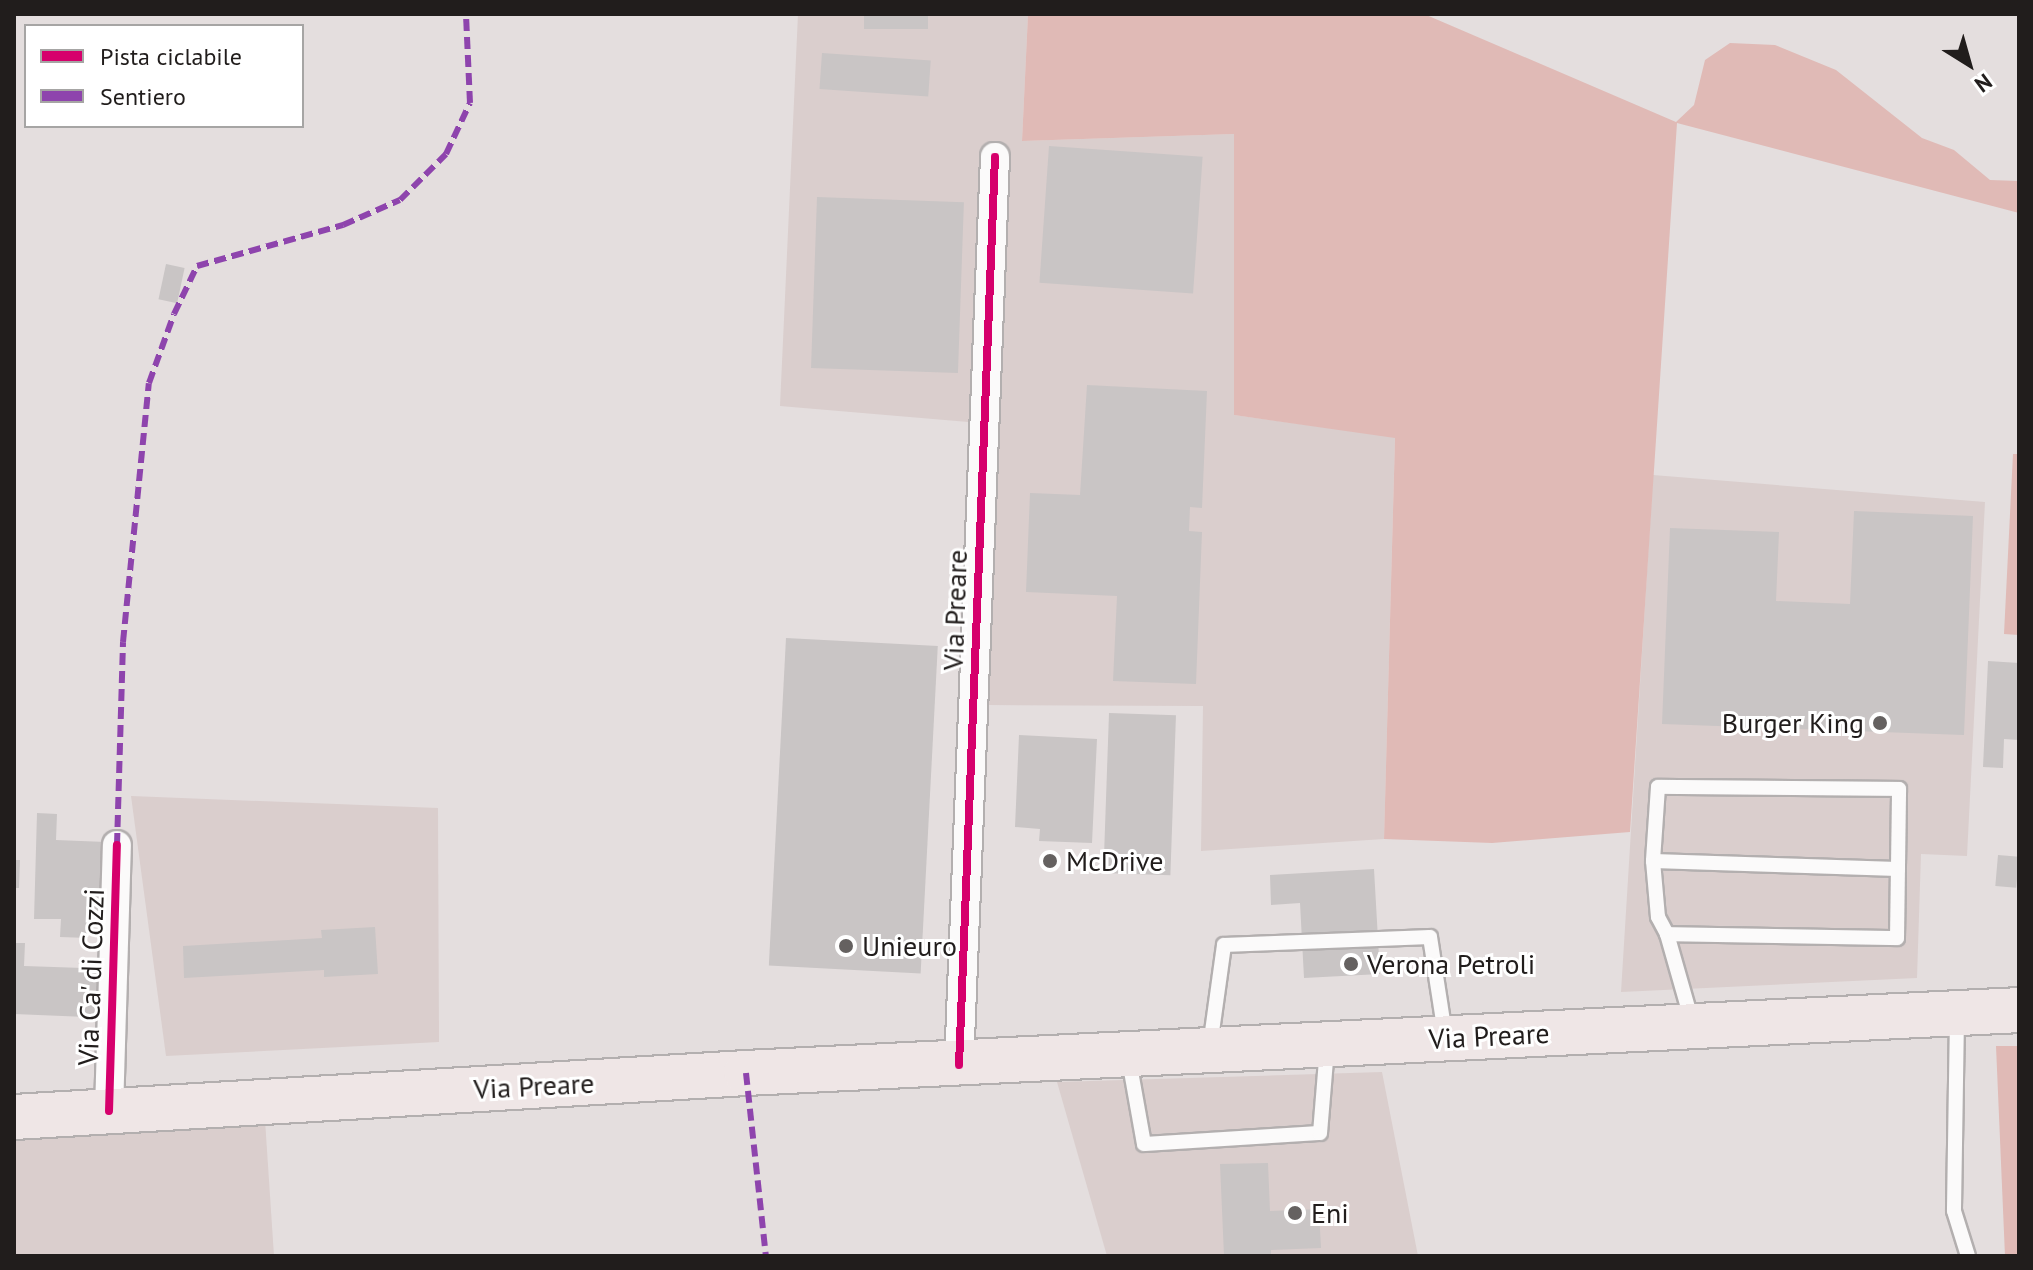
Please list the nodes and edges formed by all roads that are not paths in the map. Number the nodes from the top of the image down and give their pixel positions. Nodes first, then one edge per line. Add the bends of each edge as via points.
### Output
1 (995, 157) dead end
2 (117, 845) dead end
3 (1653, 861) junction
4 (1898, 869) junction
5 (1667, 934) junction
6 (2019, 1010) edge
7 (1957, 1013) junction
8 (1693, 1026) junction
9 (1446, 1038) junction
10 (1328, 1045) junction
11 (1210, 1051) junction
12 (1128, 1056) junction
13 (959, 1065) junction
14 (109, 1111) junction
15 (14, 1117) edge
16 (1968, 1256) edge

1 - 13 street, Via Preare
2 - 14 street, Via Ca' di Cozzi
3 - 4 lane
3 - 4 lane via 1658,787 1899,789
3 - 5 lane via 1658,917
4 - 5 lane via 1897,938
5 - 8 lane
6 - 7 main road, Via Preare
7 - 8 main road, Via Preare
7 - 16 lane via 1954,1211
8 - 9 main road, Via Preare
9 - 10 main road, Via Preare
9 - 11 lane via 1430,937 1224,945
10 - 11 main road, Via Preare
10 - 12 lane via 1320,1133 1144,1144
11 - 12 main road, Via Preare
12 - 13 main road, Via Preare
13 - 14 main road, Via Preare
14 - 15 main road

